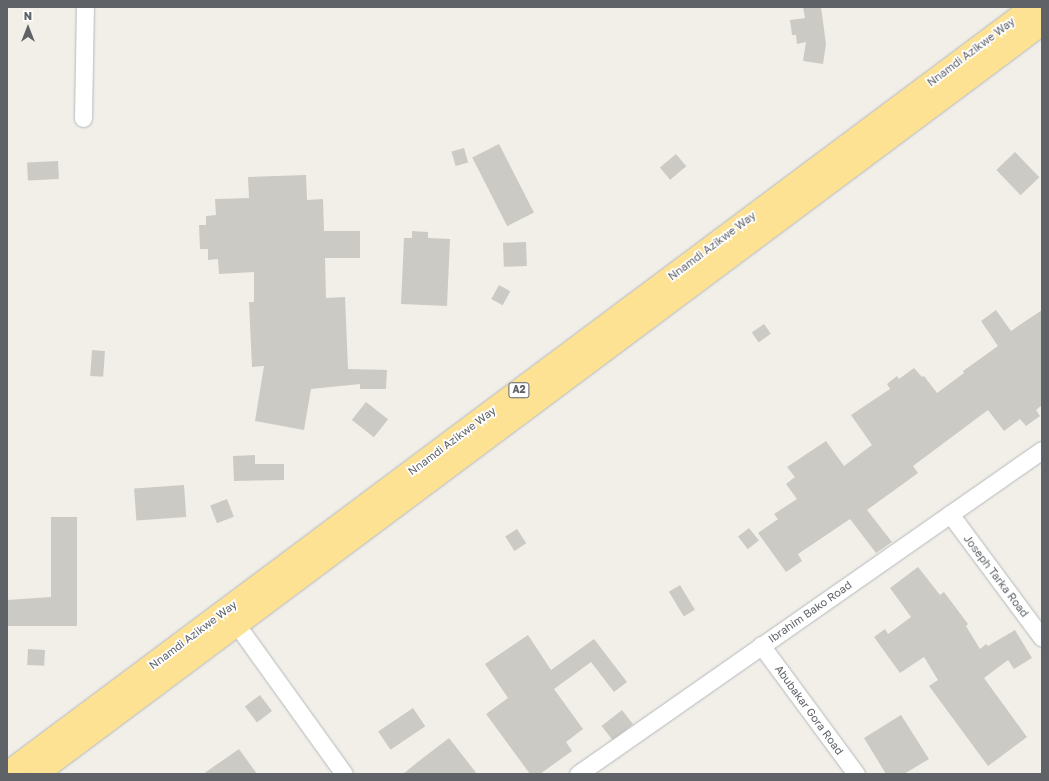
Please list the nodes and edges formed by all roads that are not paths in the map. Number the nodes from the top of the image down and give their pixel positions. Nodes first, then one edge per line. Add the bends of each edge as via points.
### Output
1 (85, 7) edge
2 (1032, 7) edge
3 (1042, 24) edge
4 (83, 118) dead end
5 (1042, 450) edge
6 (950, 514) junction
7 (237, 625) junction
8 (1042, 638) edge
9 (761, 646) junction
10 (127, 695) junction
11 (7, 773) edge
12 (38, 774) edge
13 (344, 774) edge
14 (578, 774) edge
15 (856, 774) edge

1 - 4 street
2 - 10 highway, Nnamdi Azikwe Way / A2
3 - 7 highway, Nnamdi Azikwe Way / A2
5 - 6 street, Ibrahim Bako Road
6 - 8 street, Joseph Tarka Road
6 - 9 street, Ibrahim Bako Road
7 - 10 highway, Nnamdi Azikwe Way / A2
7 - 13 street
9 - 14 street, Ibrahim Bako Road
9 - 15 street, Abubakar Gora Road
10 - 11 highway, Nnamdi Azikwe Way / A2
10 - 12 highway, Nnamdi Azikwe Way / A2

